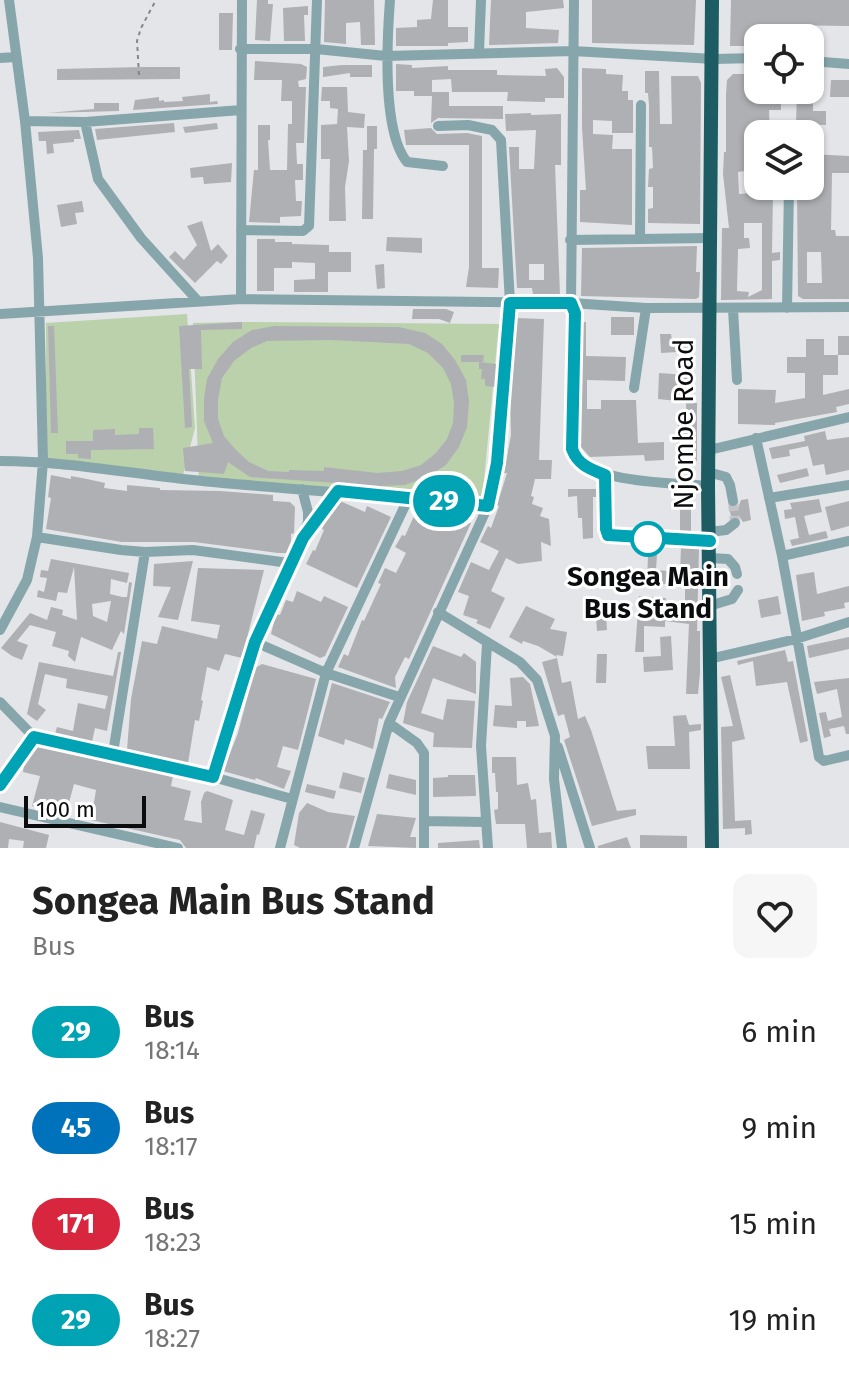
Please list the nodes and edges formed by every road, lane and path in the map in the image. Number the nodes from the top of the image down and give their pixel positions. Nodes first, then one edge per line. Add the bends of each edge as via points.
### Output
1 (9, 0) edge
2 (156, 0) edge
3 (242, 0) edge
4 (317, 0) edge
5 (390, 0) edge
6 (481, 0) edge
7 (574, 0) edge
8 (712, 0) edge
9 (240, 49) junction
10 (316, 49) junction
11 (573, 51) junction
12 (479, 52) junction
13 (386, 56) junction
14 (15, 57) junction
15 (0, 58) edge
16 (744, 58) edge
17 (714, 59) junction
18 (824, 62) edge
19 (849, 64) edge
20 (139, 75) dead end
21 (641, 105) dead end
22 (241, 110) junction
23 (25, 121) junction
24 (85, 122) junction
25 (438, 126) dead end
26 (443, 166) dead end
27 (789, 200) edge
28 (241, 230) junction
29 (710, 238) junction
30 (640, 239) junction
31 (570, 240) junction
32 (241, 299) junction
33 (197, 300) junction
34 (510, 303) junction
35 (571, 303) junction
36 (849, 307) edge
37 (646, 308) junction
38 (787, 308) junction
39 (709, 309) junction
40 (733, 309) junction
41 (39, 311) junction
42 (0, 314) edge
43 (737, 380) dead end
44 (634, 388) dead end
45 (849, 417) edge
46 (756, 438) junction
47 (709, 450) junction
48 (0, 461) edge
49 (43, 461) junction
50 (605, 475) junction
51 (708, 479) junction
52 (849, 485) edge
53 (302, 489) junction
54 (338, 491) junction
55 (409, 497) junction
56 (769, 498) junction
57 (733, 501) tunnel mouth
58 (488, 506) junction
59 (735, 523) dead end
60 (37, 537) junction
61 (709, 537) junction
62 (303, 538) junction
63 (849, 541) edge
64 (145, 552) junction
65 (782, 556) junction
66 (709, 558) junction
67 (289, 563) junction
68 (737, 574) dead end
69 (738, 590) dead end
70 (709, 606) junction
71 (438, 612) junction
72 (849, 622) edge
73 (0, 630) edge
74 (796, 639) junction
75 (255, 642) junction
76 (487, 644) junction
77 (709, 659) junction
78 (326, 673) junction
79 (399, 697) junction
80 (0, 702) edge
81 (389, 723) junction
82 (555, 736) junction
83 (34, 737) junction
84 (113, 753) junction
85 (849, 755) edge
86 (213, 777) junction
87 (0, 785) edge
88 (292, 799) junction
89 (0, 807) edge
90 (424, 821) junction
91 (485, 822) junction
92 (166, 847) edge
93 (178, 848) edge
94 (280, 848) edge
95 (354, 848) edge
96 (424, 848) edge
97 (488, 848) edge
98 (562, 848) edge
99 (590, 848) edge
100 (712, 848) edge

1 - 14 street
2 - 20 path via 137,41
3 - 9 street
4 - 10 street
5 - 13 street
6 - 12 street
7 - 11 street
8 - 17 highway, Njombe Road
9 - 10 street
9 - 22 street
10 - 13 street
10 - 28 street via 309,226 303,231
11 - 12 street
11 - 17 street
11 - 31 street
12 - 13 street
13 - 26 street via 400,154 407,162
14 - 15 street
14 - 23 street
16 - 17 street
17 - 29 highway, Njombe Road
18 - 19 street
21 - 30 street
22 - 24 street
22 - 28 street
23 - 24 street
23 - 41 street
24 - 33 street via 98,179 141,238
25 - 34 street via 492,130 501,140
27 - 38 street
28 - 32 street
29 - 30 street
29 - 39 highway, Njombe Road
30 - 31 street
31 - 35 street
32 - 33 street
32 - 34 street
33 - 41 street
34 - 35 street
34 - 58 street via 497,463
35 - 37 street
35 - 50 street via 572,449 585,467
36 - 38 street
37 - 39 street
37 - 44 street
38 - 40 street
39 - 40 street
39 - 47 highway, Njombe Road
40 - 43 street
41 - 42 street
41 - 49 street
45 - 46 street
46 - 47 street
46 - 56 street
47 - 51 highway, Njombe Road
48 - 49 street
49 - 53 street
49 - 60 street
50 - 51 street
50 - 61 street via 608,535
51 - 57 street via 726,477
51 - 61 highway, Njombe Road
52 - 56 street
53 - 54 street
53 - 62 street via 308,512
54 - 55 street
54 - 62 street
55 - 58 street
55 - 78 street
56 - 65 street
58 - 71 street
59 - 61 street
60 - 64 street
60 - 73 street via 27,580
61 - 66 highway, Njombe Road
62 - 67 street
63 - 65 street
64 - 67 street via 193,550
64 - 84 street
65 - 74 street
66 - 68 street via 728,559
66 - 70 highway, Njombe Road
67 - 75 street
69 - 70 street via 732,599
70 - 77 highway, Njombe Road
71 - 76 street
71 - 79 street
72 - 74 street
74 - 77 street
74 - 85 street via 819,757 830,761
75 - 78 street
75 - 86 street
76 - 82 street via 534,675
76 - 91 street via 481,746
77 - 100 highway, Njombe Road
78 - 79 street
78 - 88 street
79 - 81 street
80 - 83 street
81 - 90 street via 424,753
81 - 95 street
82 - 98 street
82 - 99 street
83 - 84 street
83 - 87 street
84 - 86 street
86 - 88 street
88 - 94 street
89 - 92 street
90 - 91 street
90 - 96 street
91 - 97 street
92 - 93 street

